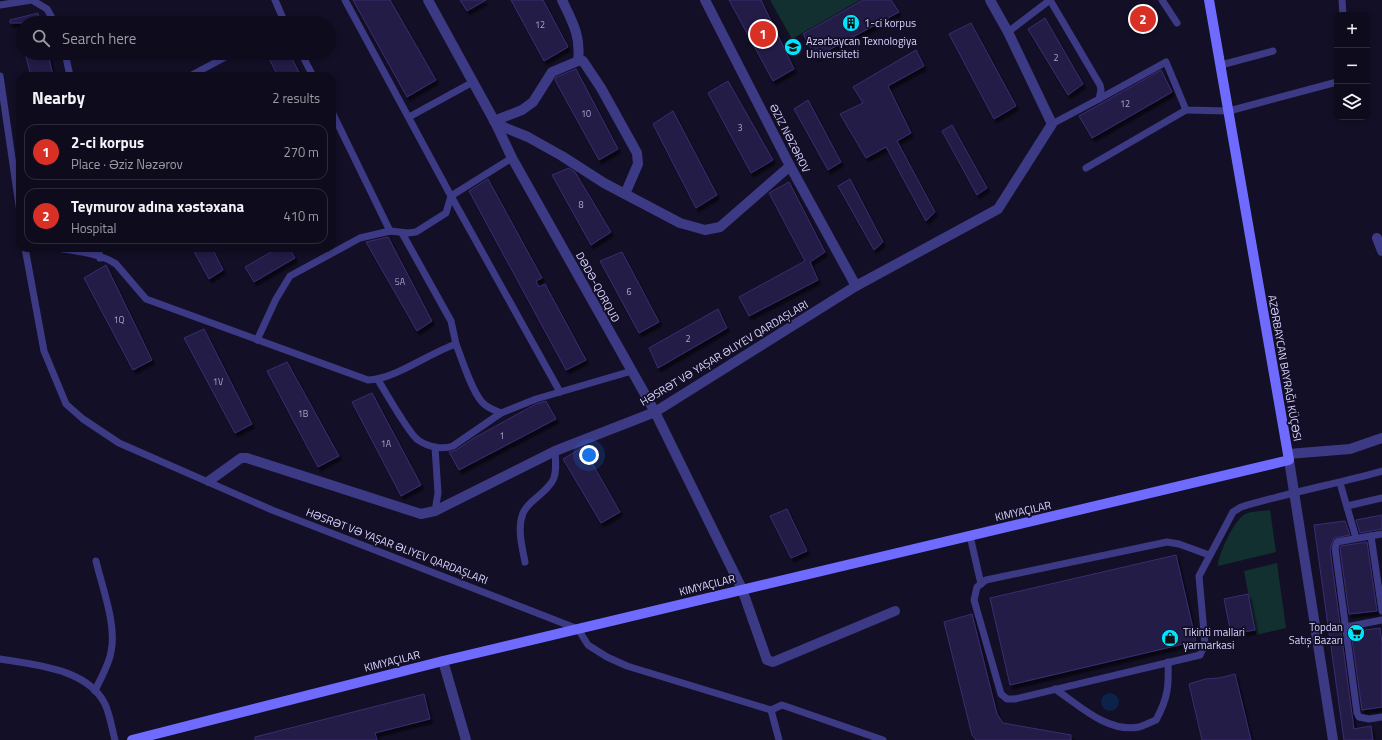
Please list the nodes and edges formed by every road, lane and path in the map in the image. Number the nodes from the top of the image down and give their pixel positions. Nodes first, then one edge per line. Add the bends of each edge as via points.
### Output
1 (275, 0) edge
2 (345, 0) edge
3 (428, 0) edge
4 (562, 0) edge
5 (705, 0) edge
6 (990, 0) edge
7 (1050, 0) edge
8 (1162, 0) edge
9 (1209, 0) edge
10 (1342, 0) edge
11 (0, 5) edge
12 (1343, 12) edge
13 (51, 16) edge
14 (281, 16) edge
15 (1176, 23) dead end
16 (1008, 32) junction
17 (1273, 51) dead end
18 (67, 60) edge
19 (220, 60) edge
20 (305, 60) edge
21 (578, 61) junction
22 (1221, 65) junction
23 (69, 72) edge
24 (197, 72) edge
25 (311, 72) edge
26 (0, 76) edge
27 (473, 82) junction
28 (1334, 83) edge
29 (1099, 99) junction
30 (1186, 110) junction
31 (1229, 111) junction
32 (409, 116) junction
33 (336, 120) edge
34 (495, 123) junction
35 (1052, 124) junction
36 (512, 158) junction
37 (790, 166) junction
38 (1086, 168) dead end
39 (16, 185) edge
40 (625, 194) junction
41 (451, 196) junction
42 (390, 231) junction
43 (402, 233) junction
44 (1377, 238) dead end
45 (336, 251) edge
46 (1382, 251) edge
47 (26, 252) edge
48 (82, 252) edge
49 (99, 252) edge
50 (334, 252) edge
51 (100, 258) junction
52 (856, 286) junction
53 (257, 340) junction
54 (456, 344) junction
55 (632, 370) junction
56 (378, 380) junction
57 (560, 392) junction
58 (655, 412) junction
59 (501, 413) junction
60 (1382, 438) edge
61 (435, 447) junction
62 (555, 451) junction
63 (1289, 457) junction
64 (1382, 471) edge
65 (209, 481) junction
66 (1340, 483) junction
67 (1294, 492) junction
68 (1382, 498) edge
69 (1346, 506) junction
70 (434, 511) junction
71 (1382, 534) edge
72 (970, 536) junction
73 (1371, 536) junction
74 (1356, 538) junction
75 (1209, 555) junction
76 (96, 561) dead end
77 (525, 562) dead end
78 (981, 584) junction
79 (742, 589) junction
80 (895, 611) dead end
81 (1382, 611) edge
82 (1382, 620) edge
83 (1346, 626) junction
84 (578, 629) junction
85 (0, 659) edge
86 (443, 661) junction
87 (1168, 662) junction
88 (1054, 689) junction
89 (95, 691) junction
90 (771, 710) junction
91 (1382, 717) edge
92 (115, 740) edge
93 (132, 740) edge
94 (466, 740) edge
95 (779, 740) edge
96 (883, 740) edge
97 (1333, 740) edge

1 - 14 lane
2 - 32 lane
3 - 27 street, DƏDƏ-QORQUD
4 - 21 street via 580,46
5 - 37 street, ƏZIZ NƏZƏROV
6 - 16 street
7 - 16 lane
7 - 29 lane via 1100,85
8 - 15 lane
9 - 22 street
10 - 12 lane
11 - 13 lane via 32,0 47,9
16 - 35 street
17 - 22 lane
18 - 23 lane
19 - 24 lane
20 - 25 lane
21 - 34 street via 552,72 533,102
21 - 40 street via 583,61 591,71 637,153 638,164
22 - 31 street
26 - 39 lane
27 - 32 lane
27 - 34 street, DƏDƏ-QORQUD
28 - 31 lane
29 - 30 lane via 1166,62
29 - 35 lane
30 - 31 lane
30 - 38 lane
31 - 63 street
32 - 41 lane
33 - 42 lane
34 - 36 street, DƏDƏ-QORQUD
34 - 40 street via 528,137
35 - 52 street via 998,209
36 - 41 lane
36 - 55 street, DƏDƏ-QORQUD
37 - 40 street via 720,226 704,230 680,223
37 - 52 street, ƏZIZ NƏZƏROV
41 - 43 lane via 446,213 416,232
41 - 57 lane
42 - 43 lane
42 - 45 lane via 360,238
43 - 54 lane via 451,321
44 - 46 street
47 - 65 lane via 44,352 66,404 83,419 120,442
48 - 51 lane
49 - 51 lane
50 - 53 lane via 290,276 276,298
51 - 53 lane via 116,264 146,299
52 - 58 street
53 - 56 lane via 359,377
54 - 56 lane
54 - 59 lane via 477,395 489,408
55 - 57 lane
55 - 58 street, DƏDƏ-QORQUD
56 - 61 lane via 416,439
57 - 59 lane
58 - 62 street
58 - 79 street, DƏDƏ-QORQUD
59 - 61 lane via 453,446 445,449
60 - 63 street via 1350,449
61 - 70 lane via 438,493
62 - 70 street
62 - 77 lane via 553,484 527,506 523,514 520,535
63 - 67 street
63 - 72 street
64 - 66 lane
65 - 70 street via 241,458 247,458 421,514
65 - 84 lane via 279,512
66 - 67 lane
66 - 69 lane
67 - 75 lane via 1241,507 1233,512
67 - 97 street
68 - 69 lane
69 - 74 lane
71 - 73 lane
72 - 78 lane
72 - 79 street
73 - 74 lane
73 - 81 lane
74 - 83 lane via 1338,542 1335,548
75 - 78 lane via 1167,542 986,580
75 - 87 lane via 1199,576 1205,644 1200,655
76 - 89 lane via 113,636 111,652
78 - 88 lane via 977,587 974,600 1001,694 1007,699 1015,699
79 - 80 street, DƏDƏ-QORQUD via 767,660 770,662
79 - 84 street
82 - 83 lane
83 - 91 lane via 1359,718 1364,720
84 - 86 street
84 - 90 lane via 588,645 627,666
85 - 89 lane via 62,672 81,679
86 - 93 street
86 - 94 street
87 - 88 lane
87 - 88 lane via 1169,690 1165,704 1156,720 1139,726 1122,727 1104,722
89 - 92 lane via 105,704
90 - 95 lane
90 - 96 lane via 782,705

